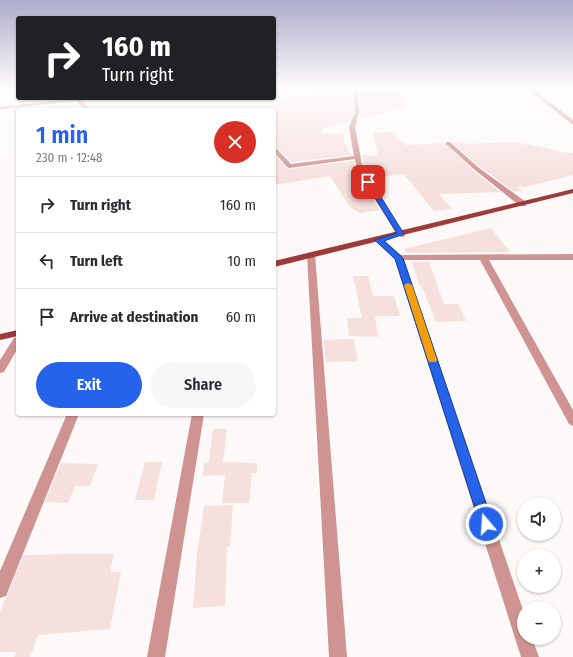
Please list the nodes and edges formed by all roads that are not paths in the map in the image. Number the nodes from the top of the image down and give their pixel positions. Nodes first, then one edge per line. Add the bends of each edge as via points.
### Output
1 (355, 119) edge
2 (448, 143) dead end
3 (276, 150) edge
4 (358, 157) junction
5 (573, 192) edge
6 (523, 204) junction
7 (401, 234) junction
8 (379, 240) junction
9 (311, 255) junction
10 (483, 257) junction
11 (399, 258) junction
12 (571, 259) edge
13 (276, 264) edge
14 (16, 333) edge
15 (0, 337) edge
16 (16, 343) edge
17 (0, 369) edge
18 (72, 416) edge
19 (198, 416) edge
20 (573, 421) edge
21 (0, 590) edge
22 (156, 657) edge
23 (338, 657) edge
24 (530, 657) edge

1 - 4 street via 352,127
2 - 6 street
3 - 4 street via 290,166
4 - 7 street via 360,170
5 - 6 main road
6 - 7 main road
7 - 8 main road
8 - 9 main road
8 - 11 street
9 - 13 main road
9 - 23 street
10 - 11 street
10 - 12 street
10 - 20 street
11 - 24 street
14 - 15 main road
16 - 17 street
18 - 21 street
19 - 22 street

